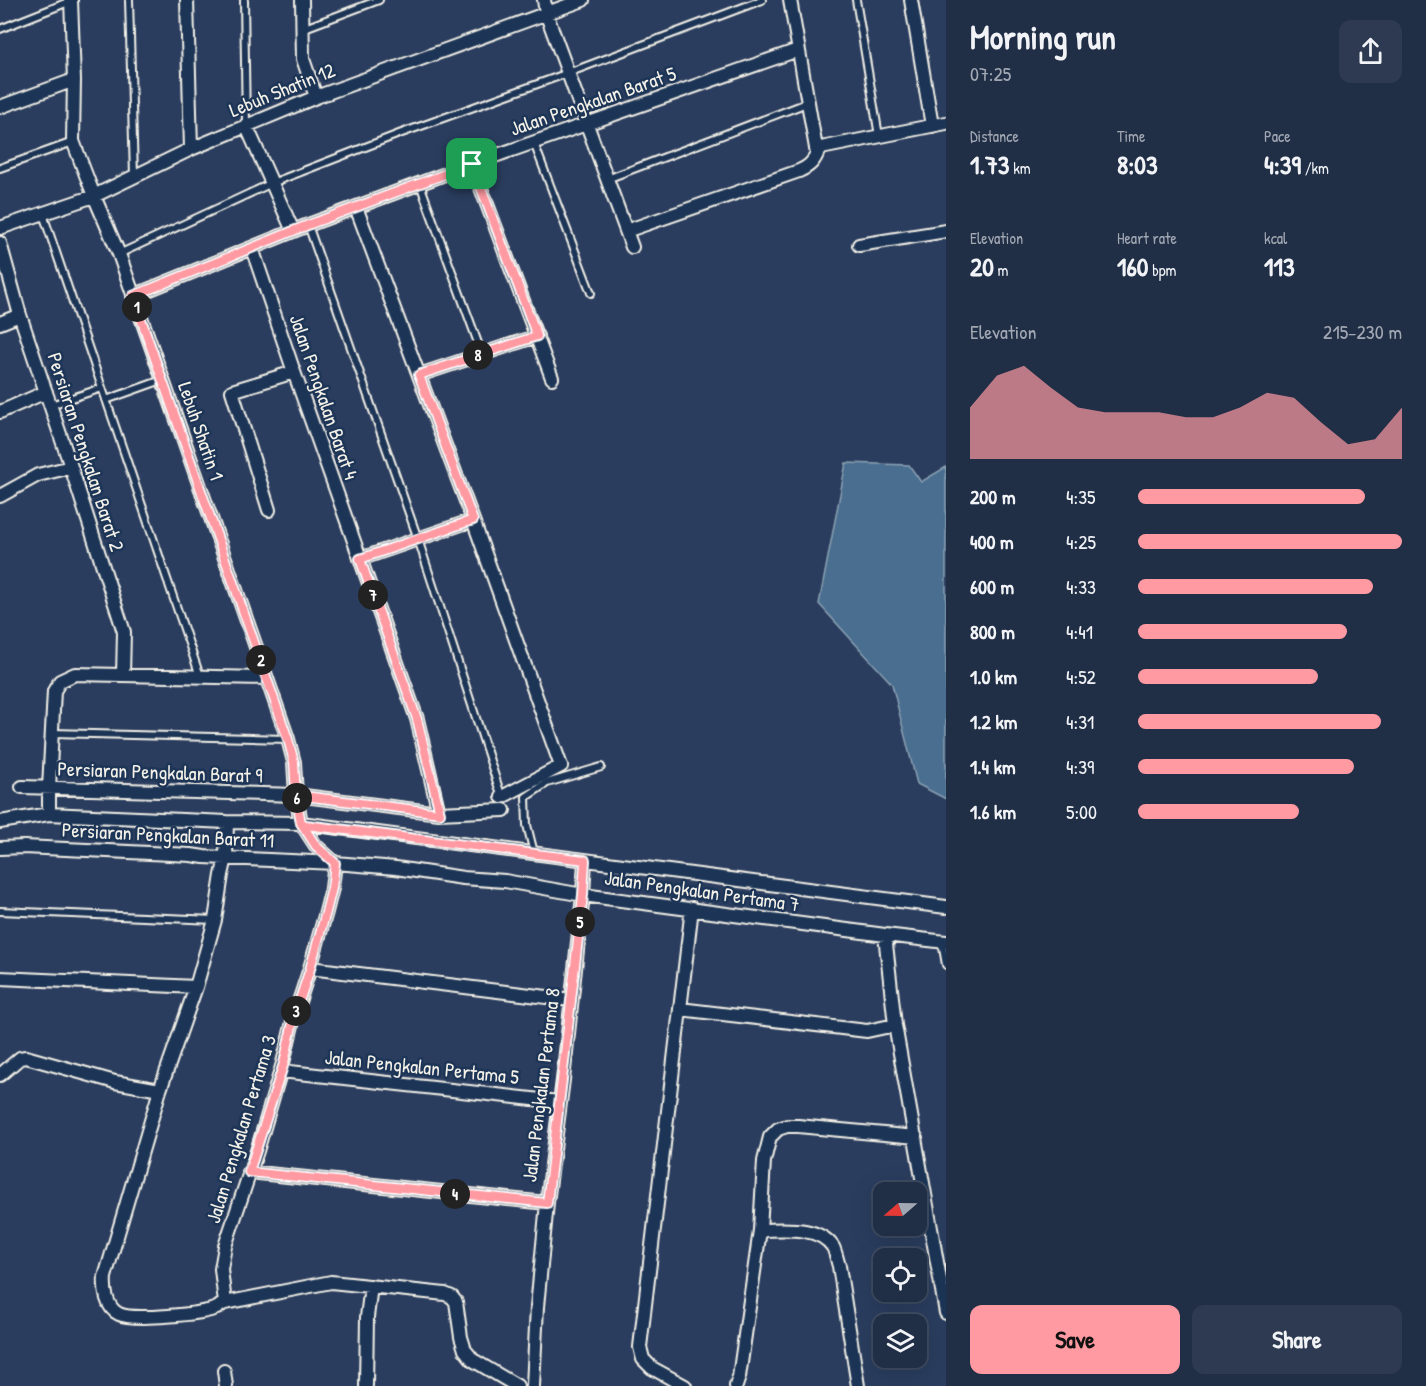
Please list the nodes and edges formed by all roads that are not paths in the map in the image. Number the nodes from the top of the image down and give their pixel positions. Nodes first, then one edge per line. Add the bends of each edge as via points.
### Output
1 (129, 0) edge
2 (187, 0) edge
3 (244, 0) edge
4 (302, 0) edge
5 (379, 0) edge
6 (544, 0) edge
7 (583, 0) edge
8 (762, 0) edge
9 (790, 0) edge
10 (856, 0) edge
11 (911, 0) edge
12 (71, 1) edge
13 (546, 13) junction
14 (0, 29) edge
15 (302, 30) junction
16 (798, 50) junction
17 (568, 73) junction
18 (74, 80) junction
19 (316, 97) junction
20 (807, 103) junction
21 (0, 107) edge
22 (946, 123) edge
23 (587, 124) junction
24 (246, 125) junction
25 (932, 126) junction
26 (879, 136) junction
27 (73, 141) junction
28 (534, 143) junction
29 (191, 149) junction
30 (816, 151) junction
31 (472, 164) junction
32 (0, 168) edge
33 (134, 176) junction
34 (607, 178) junction
35 (272, 183) junction
36 (420, 184) junction
37 (94, 196) junction
38 (356, 207) junction
39 (43, 214) junction
40 (308, 225) junction
41 (0, 228) edge
42 (293, 231) junction
43 (626, 231) junction
44 (946, 231) edge
45 (0, 243) edge
46 (859, 245) dead end
47 (632, 247) dead end
48 (252, 248) junction
49 (119, 254) junction
50 (591, 293) dead end
51 (133, 296) junction
52 (20, 315) junction
53 (0, 323) edge
54 (537, 336) junction
55 (482, 354) junction
56 (294, 372) junction
57 (419, 375) junction
58 (552, 378) dead end
59 (162, 380) junction
60 (102, 388) junction
61 (46, 392) junction
62 (106, 400) junction
63 (51, 405) junction
64 (0, 412) edge
65 (71, 467) junction
66 (0, 496) edge
67 (269, 510) dead end
68 (473, 520) junction
69 (418, 539) junction
70 (360, 559) junction
71 (123, 675) junction
72 (200, 677) junction
73 (267, 678) junction
74 (52, 733) junction
75 (288, 739) junction
76 (601, 767) dead end
77 (22, 787) dead end
78 (49, 788) junction
79 (296, 795) junction
80 (502, 796) junction
81 (504, 810) joint
82 (440, 813) junction
83 (49, 814) junction
84 (0, 822) edge
85 (227, 822) junction
86 (301, 823) junction
87 (0, 848) edge
88 (534, 854) junction
89 (226, 858) junction
90 (585, 860) junction
91 (335, 863) junction
92 (583, 895) junction
93 (946, 907) edge
94 (692, 909) junction
95 (0, 911) edge
96 (215, 920) junction
97 (885, 935) junction
98 (944, 942) edge
99 (946, 965) edge
100 (310, 969) junction
101 (0, 978) edge
102 (196, 987) junction
103 (571, 1000) junction
104 (680, 1010) junction
105 (895, 1025) junction
106 (281, 1071) junction
107 (0, 1075) edge
108 (160, 1090) junction
109 (559, 1102) junction
110 (916, 1137) junction
111 (249, 1172) junction
112 (547, 1203) junction
113 (760, 1230) junction
114 (371, 1286) junction
115 (225, 1303) junction
116 (946, 1313) edge
117 (224, 1371) dead end
118 (226, 1386) edge
119 (366, 1386) edge
120 (517, 1386) edge
121 (533, 1386) edge
122 (685, 1386) edge
123 (736, 1386) edge
124 (858, 1386) edge

1 - 33 lane
2 - 29 street
3 - 24 lane
4 - 15 street
5 - 15 lane
6 - 13 street
7 - 13 street, Lebuh Shatin 12
8 - 17 lane
9 - 16 street
10 - 26 lane
11 - 25 street
12 - 14 lane
12 - 18 street, Lebuh Shatin 1
13 - 17 street
13 - 19 street, Lebuh Shatin 12
15 - 19 street via 303,59
16 - 20 street
16 - 23 street, Jalan Pengkalan Barat 5
17 - 23 street
17 - 35 lane
18 - 21 street
18 - 27 street, Lebuh Shatin 1
19 - 24 street, Lebuh Shatin 12
20 - 30 street
20 - 34 lane
22 - 25 street
23 - 28 street, Jalan Pengkalan Barat 5
23 - 34 street
24 - 29 street, Lebuh Shatin 12
24 - 35 street
25 - 26 street
26 - 30 street
27 - 32 lane
27 - 37 street, Lebuh Shatin 1
28 - 31 street, Jalan Pengkalan Barat 5
28 - 50 lane
29 - 33 street, Lebuh Shatin 12
30 - 43 street via 807,168
31 - 36 street, Jalan Pengkalan Barat 5
31 - 54 street
33 - 37 street, Lebuh Shatin 12
34 - 43 street
35 - 42 street
35 - 49 lane
36 - 38 street, Jalan Pengkalan Barat 5
36 - 55 lane
37 - 39 street, Lebuh Shatin 12
37 - 49 street, Lebuh Shatin 1
38 - 40 street, Jalan Pengkalan Barat 5
38 - 57 street
39 - 41 street, Lebuh Shatin 12
39 - 60 lane
40 - 42 street, Jalan Pengkalan Barat 5
40 - 69 lane
42 - 48 street, Jalan Pengkalan Barat 5
43 - 47 street
44 - 46 street
45 - 52 street, Persiaran Pengkalan Barat 2
48 - 51 street, Jalan Pengkalan Barat 5
48 - 56 street, Jalan Pengkalan Barat 4
49 - 51 street, Lebuh Shatin 1
51 - 59 street, Lebuh Shatin 1
52 - 53 street
52 - 61 street, Persiaran Pengkalan Barat 2
54 - 55 street
54 - 58 street
55 - 57 street
56 - 67 street via 232,391
56 - 70 street, Jalan Pengkalan Barat 4
57 - 68 street
59 - 62 lane
59 - 73 street, Lebuh Shatin 1
60 - 62 lane
60 - 63 lane
61 - 63 street, Persiaran Pengkalan Barat 2
61 - 64 street
62 - 72 lane
63 - 65 street, Persiaran Pengkalan Barat 2
65 - 66 street via 38,475
65 - 71 street, Persiaran Pengkalan Barat 2 via 124,632
68 - 69 street
68 - 80 street via 561,766
69 - 70 street
69 - 80 lane
70 - 82 street, Jalan Pengkalan Barat 4 via 417,719
71 - 72 street
71 - 74 street via 75,674 60,681 54,691
72 - 73 street
73 - 75 street, Lebuh Shatin 1
74 - 75 lane
74 - 78 street
75 - 79 street, Lebuh Shatin 1
76 - 88 lane via 547,783 526,797
77 - 78 street, Persiaran Pengkalan Barat 9
78 - 79 street, Persiaran Pengkalan Barat 9
78 - 83 street
79 - 82 street, Persiaran Pengkalan Barat 9
79 - 86 street, Lebuh Shatin 1
80 - 81 lane
81 - 82 street, Persiaran Pengkalan Barat 9
83 - 84 street
83 - 85 street
85 - 86 street
85 - 89 street
86 - 88 street
86 - 91 street, Lebuh Shatin 1 via 316,846
87 - 89 street, Persiaran Pengkalan Barat 11
88 - 90 street
89 - 91 street, Persiaran Pengkalan Barat 11
89 - 96 street
90 - 92 street, Jalan Pengkalan Pertama 8
90 - 93 street
91 - 92 street, Jalan Pengkalan Pertama 7 via 505,881
91 - 100 street, Jalan Pengkalan Pertama 3
92 - 94 street, Jalan Pengkalan Pertama 7
92 - 103 street, Jalan Pengkalan Pertama 8
94 - 97 street, Jalan Pengkalan Pertama 7
94 - 104 street
95 - 96 lane
96 - 102 street
97 - 98 street, Jalan Pengkalan Pertama 7
97 - 105 street
98 - 99 lane
100 - 103 street
100 - 106 street, Jalan Pengkalan Pertama 3
101 - 102 street
102 - 108 street
103 - 109 street, Jalan Pengkalan Pertama 8
104 - 105 street via 867,1031
104 - 122 street via 640,1347 643,1359 652,1368
105 - 110 street
106 - 109 street, Jalan Pengkalan Pertama 5
106 - 111 street, Jalan Pengkalan Pertama 3
107 - 108 street via 26,1057 114,1082
108 - 115 street via 104,1288 111,1307 131,1317 172,1316
109 - 112 street, Jalan Pengkalan Pertama 8
110 - 113 street via 798,1126 778,1129 770,1137 764,1161
110 - 116 street
111 - 112 street
111 - 115 street, Jalan Pengkalan Pertama 3 via 225,1246 221,1269
112 - 121 street, Jalan Pengkalan Pertama 8
113 - 123 street
113 - 124 street via 814,1233 835,1250
114 - 115 street via 331,1282
114 - 119 street
114 - 120 street via 452,1297 465,1350 473,1360
117 - 118 street

